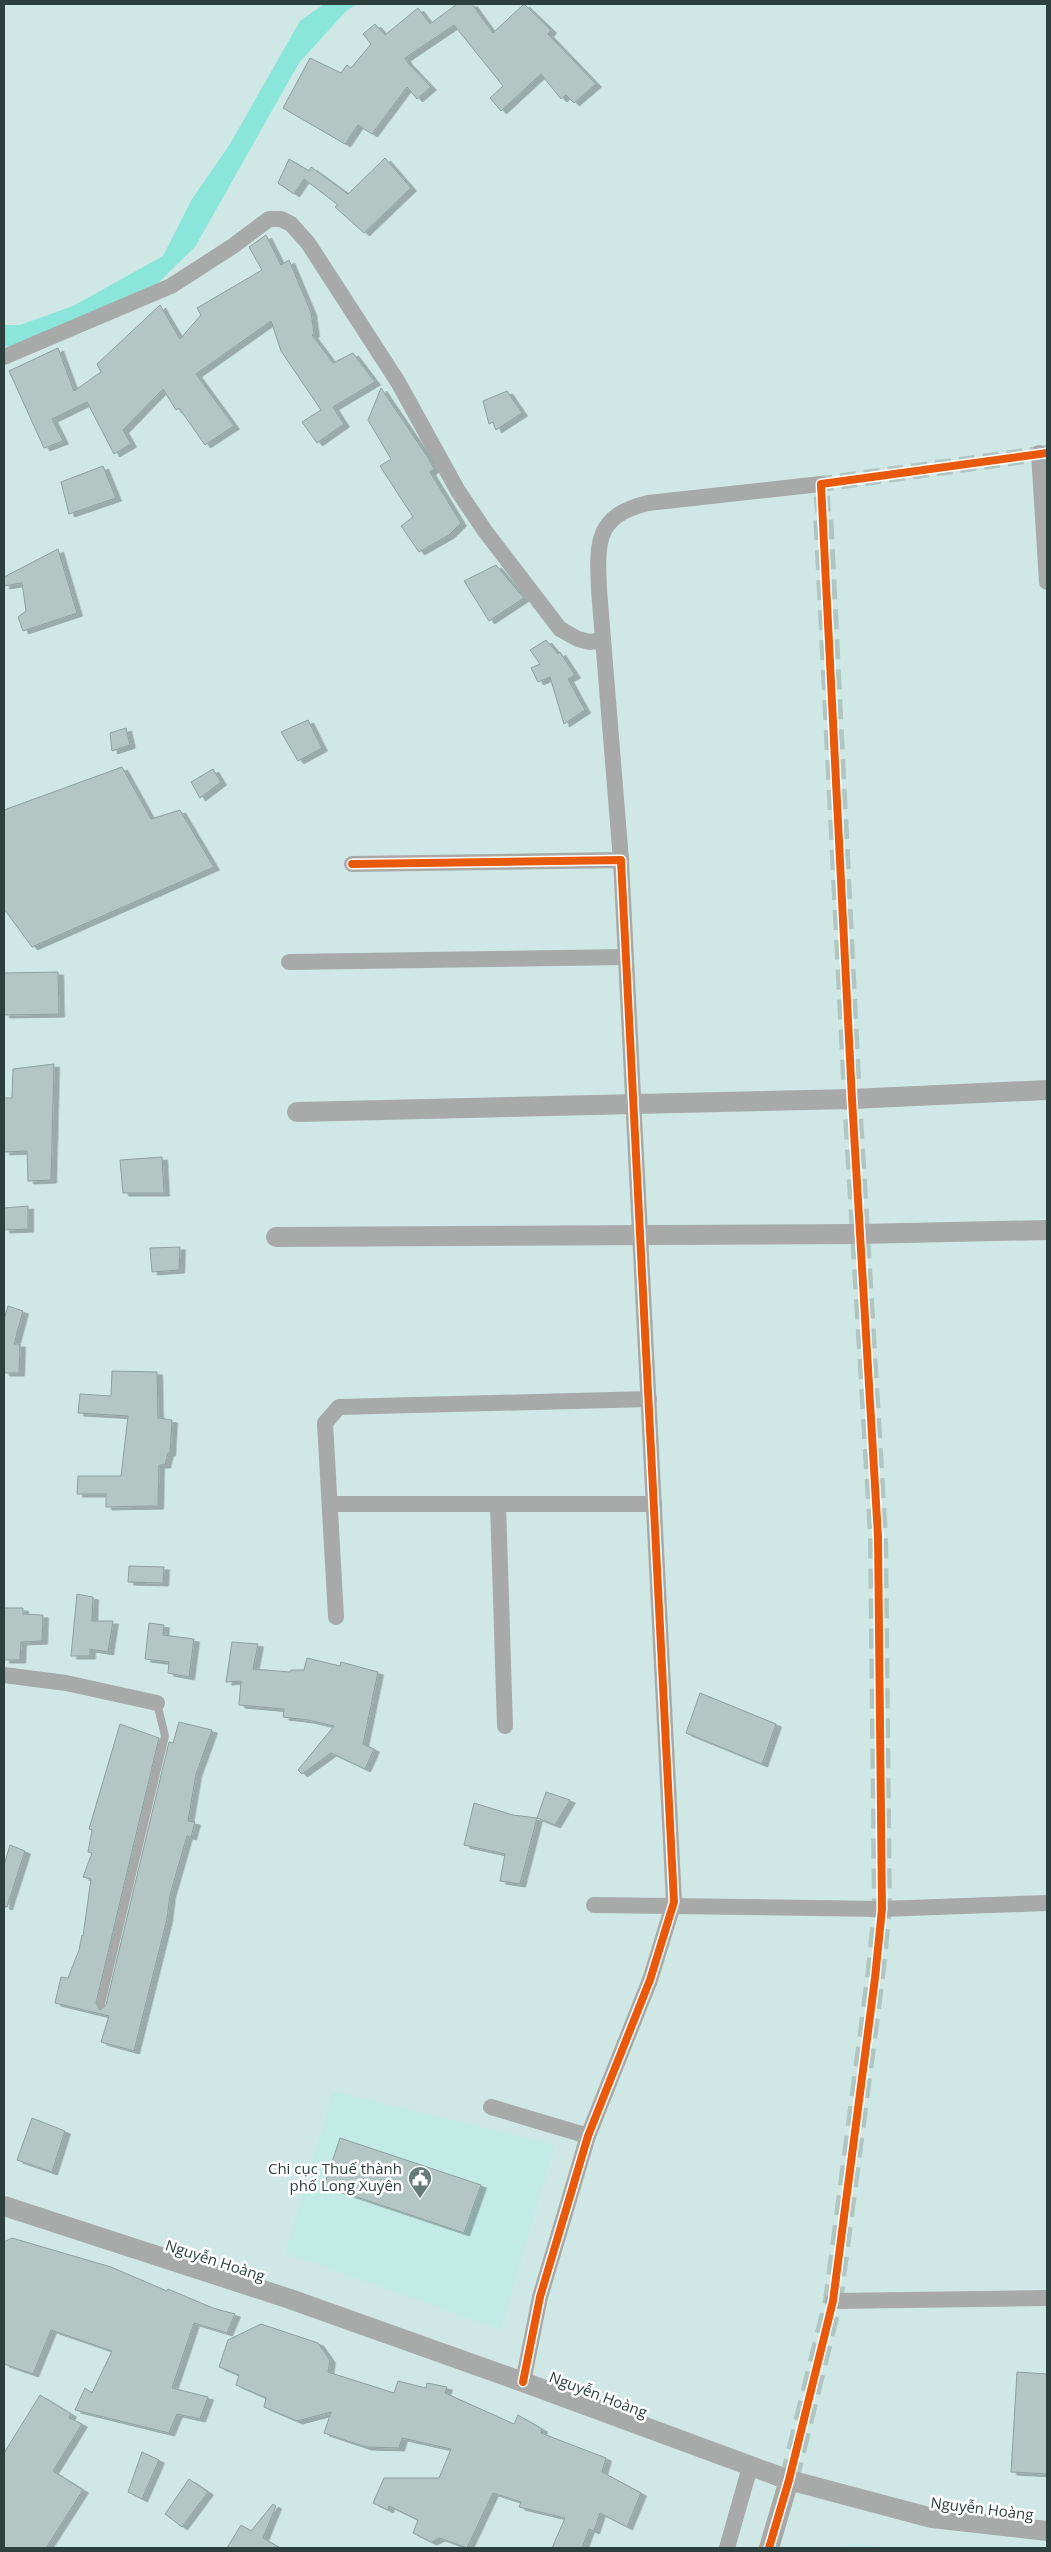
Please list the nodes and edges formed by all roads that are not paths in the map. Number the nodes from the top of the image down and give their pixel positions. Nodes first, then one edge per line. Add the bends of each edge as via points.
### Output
1 (4, 357) edge
2 (1039, 453) dead end
3 (821, 484) dead end
4 (1047, 582) edge
5 (603, 640) junction
6 (621, 860) junction
7 (352, 864) dead end
8 (625, 958) junction
9 (289, 962) dead end
10 (1047, 1090) edge
11 (635, 1104) junction
12 (297, 1112) dead end
13 (1047, 1230) edge
14 (641, 1235) junction
15 (276, 1237) dead end
16 (649, 1399) junction
17 (330, 1504) junction
18 (498, 1504) junction
19 (654, 1504) junction
20 (336, 1617) dead end
21 (4, 1675) edge
22 (157, 1704) joint
23 (505, 1726) dead end
24 (1047, 1903) edge
25 (594, 1905) dead end
26 (673, 1906) junction
27 (101, 2004) dead end
28 (491, 2108) dead end
29 (588, 2136) junction
30 (4, 2206) edge
31 (1047, 2298) edge
32 (833, 2301) dead end
33 (523, 2382) junction
34 (750, 2467) junction
35 (789, 2480) junction
36 (1047, 2531) edge
37 (727, 2548) edge
38 (769, 2548) edge

1 - 5 street via 171,286 269,219 281,219 291,224 308,243 398,382 458,491 535,599 569,635 590,642
2 - 4 street
3 - 5 street via 648,503 630,507 615,516 604,528 598,548
5 - 6 street
6 - 7 street
6 - 8 street
8 - 9 street
8 - 11 street
10 - 11 street
11 - 12 street
11 - 14 street
13 - 14 street
14 - 15 street
14 - 16 street
16 - 17 street via 339,1407 325,1423
16 - 19 street
17 - 18 street
17 - 20 street
18 - 19 street
18 - 23 street
19 - 26 street
21 - 22 street via 66,1682
22 - 27 lane via 165,1736
24 - 26 street via 882,1909
25 - 26 street
26 - 29 street via 650,1980
28 - 29 street
29 - 33 street via 540,2297
30 - 33 street, Nguyễn Hoàng via 290,2300
31 - 32 street
33 - 34 street, Nguyễn Hoàng
34 - 35 street, Nguyễn Hoàng
34 - 37 street
35 - 36 street, Nguyễn Hoàng via 932,2518
35 - 38 street

